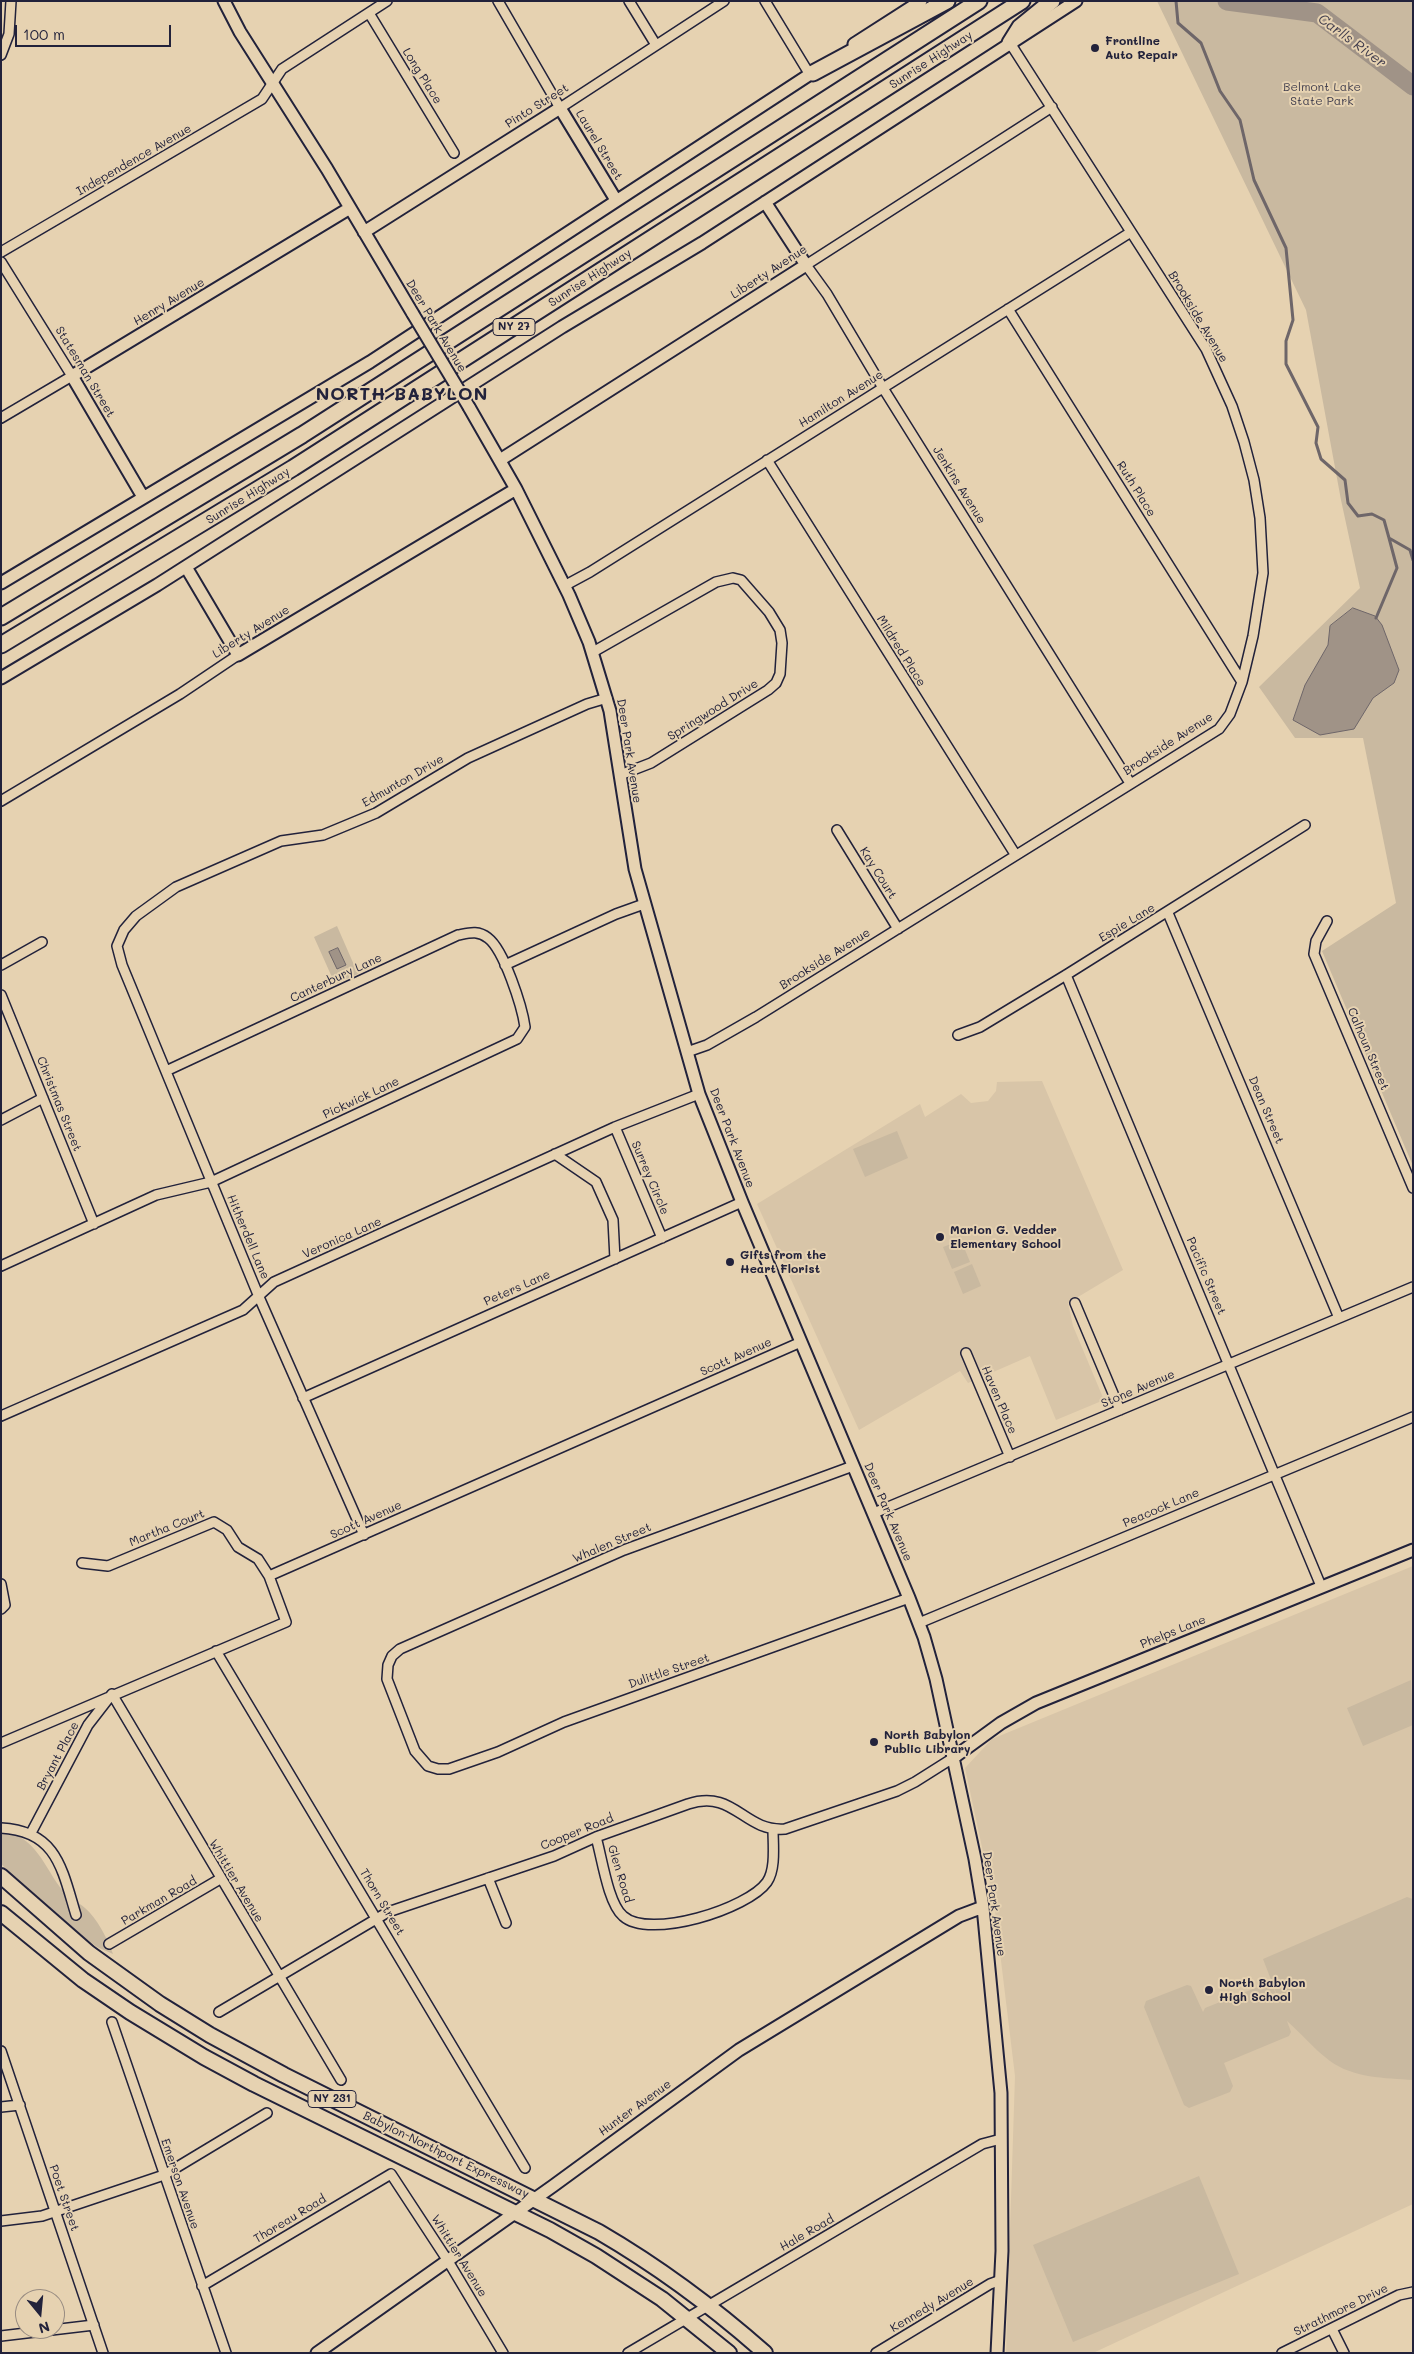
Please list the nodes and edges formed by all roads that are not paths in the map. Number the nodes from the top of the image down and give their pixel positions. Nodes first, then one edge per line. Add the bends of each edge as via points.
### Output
1 (11, 1) edge
2 (224, 1) edge
3 (388, 1) edge
4 (498, 1) edge
5 (629, 1) edge
6 (724, 1) edge
7 (765, 1) edge
8 (921, 1) edge
9 (947, 1) edge
10 (979, 1) edge
11 (1022, 1) edge
12 (1052, 1) edge
13 (1076, 1) edge
14 (369, 13) junction
15 (1010, 43) junction
16 (656, 45) junction
17 (1, 55) edge
18 (811, 74) junction
19 (273, 82) junction
20 (1052, 107) junction
21 (560, 108) junction
22 (454, 153) dead end
23 (616, 200) junction
24 (765, 202) junction
25 (350, 208) junction
26 (364, 232) junction
27 (1131, 232) junction
28 (1, 252) edge
29 (1, 262) edge
30 (806, 265) junction
31 (1008, 308) junction
32 (72, 376) junction
33 (883, 388) junction
34 (1, 418) edge
35 (500, 460) junction
36 (768, 460) junction
37 (516, 488) junction
38 (143, 498) junction
39 (186, 567) junction
40 (1, 583) edge
41 (564, 586) junction
42 (1, 618) edge
43 (1, 645) edge
44 (593, 652) junction
45 (238, 655) junction
46 (1, 678) edge
47 (1242, 682) junction
48 (607, 698) junction
49 (620, 775) junction
50 (1130, 783) junction
51 (1, 801) edge
52 (1305, 825) dead end
53 (837, 830) dead end
54 (1015, 854) junction
55 (644, 904) junction
56 (1168, 913) junction
57 (1328, 920) dead end
58 (898, 929) junction
59 (42, 942) dead end
60 (116, 946) joint
61 (1, 965) edge
62 (505, 965) junction
63 (1066, 975) junction
64 (1, 995) edge
65 (958, 1036) dead end
66 (687, 1052) junction
67 (166, 1071) junction
68 (699, 1094) junction
69 (43, 1098) junction
70 (1, 1120) edge
71 (615, 1127) junction
72 (556, 1154) junction
73 (211, 1182) junction
74 (1413, 1188) edge
75 (742, 1202) junction
76 (94, 1224) junction
77 (662, 1238) junction
78 (615, 1258) junction
79 (1, 1266) edge
80 (1413, 1287) edge
81 (259, 1297) junction
82 (1075, 1303) dead end
83 (1339, 1318) junction
84 (801, 1342) junction
85 (966, 1353) dead end
86 (1230, 1364) junction
87 (303, 1398) junction
88 (1120, 1410) junction
89 (1, 1416) edge
90 (1413, 1417) edge
91 (1010, 1456) junction
92 (853, 1466) junction
93 (1275, 1474) junction
94 (874, 1514) junction
95 (364, 1534) junction
96 (1413, 1550) edge
97 (82, 1563) dead end
98 (269, 1576) junction
99 (1, 1584) edge
100 (1322, 1586) junction
101 (909, 1598) junction
102 (1, 1609) edge
103 (919, 1623) junction
104 (216, 1651) junction
105 (112, 1694) junction
106 (1, 1743) edge
107 (953, 1758) junction
108 (438, 1769) joint
109 (1, 1828) edge
110 (773, 1829) junction
111 (31, 1833) junction
112 (596, 1837) junction
113 (1, 1876) edge
114 (488, 1878) junction
115 (220, 1879) junction
116 (983, 1906) junction
117 (1, 1913) edge
118 (76, 1915) dead end
119 (377, 1917) junction
120 (506, 1923) dead end
121 (109, 1944) dead end
122 (278, 1976) junction
123 (219, 2012) dead end
124 (112, 2022) dead end
125 (1, 2051) edge
126 (341, 2080) dead end
127 (20, 2105) junction
128 (1, 2107) edge
129 (267, 2113) dead end
130 (1001, 2139) junction
131 (525, 2168) dead end
132 (391, 2174) joint
133 (164, 2175) junction
134 (535, 2199) junction
135 (55, 2211) junction
136 (515, 2213) junction
137 (1, 2221) edge
138 (448, 2261) junction
139 (1001, 2280) junction
140 (202, 2286) junction
141 (1413, 2292) edge
142 (708, 2305) junction
143 (687, 2318) junction
144 (94, 2325) junction
145 (1332, 2328) junction
146 (1, 2336) edge
147 (103, 2353) edge
148 (226, 2353) edge
149 (317, 2353) edge
150 (503, 2353) edge
151 (628, 2353) edge
152 (729, 2353) edge
153 (765, 2353) edge
154 (876, 2353) edge
155 (997, 2353) edge
156 (1282, 2353) edge
157 (1344, 2353) edge

1 - 17 street via 9,34
2 - 19 main road, Deer Park Avenue
3 - 14 street, Independence Avenue
4 - 21 street, Laurel Street
5 - 16 street
6 - 16 street, Pinto Street
7 - 18 street
8 - 18 main road
9 - 18 highway
10 - 42 highway, Sunrise Highway / NY 27 via 294,440
11 - 43 highway, Sunrise Highway / NY 27 via 300,464
12 - 15 highway via 1020,27
13 - 15 main road, Sunrise Highway
14 - 19 street, Independence Avenue via 282,69
14 - 22 street, Long Place
15 - 20 street, Brookside Avenue
15 - 24 main road, Sunrise Highway
16 - 21 street, Pinto Street
18 - 23 main road
19 - 25 main road, Deer Park Avenue
19 - 28 street, Independence Avenue via 262,99
20 - 27 street, Brookside Avenue
20 - 30 street, Liberty Avenue
21 - 23 main road, Laurel Street
21 - 26 main road, Pinto Street
23 - 38 main road via 370,362
24 - 30 main road, Jenkins Avenue
24 - 39 main road, Sunrise Highway via 553,332
25 - 26 main road, Deer Park Avenue
25 - 32 main road, Henry Avenue
26 - 35 main road, Deer Park Avenue, bridge
27 - 31 street, Hamilton Avenue
27 - 47 street, Brookside Avenue via 1206,350 1232,406 1254,480 1263,573 1254,636
29 - 32 street, Statesman Street
30 - 33 street, Jenkins Avenue
30 - 35 main road, Liberty Avenue
31 - 33 street, Hamilton Avenue
31 - 47 street, Ruth Place
32 - 34 street, Henry Avenue
32 - 38 main road, Statesman Street
33 - 36 street, Hamilton Avenue
33 - 50 street, Jenkins Avenue
35 - 37 main road, Deer Park Avenue
36 - 41 street, Hamilton Avenue
36 - 54 street, Mildred Place
37 - 41 main road, Deer Park Avenue
37 - 45 main road, Liberty Avenue
38 - 40 main road
39 - 45 main road
39 - 46 main road, Sunrise Highway
41 - 44 main road, Deer Park Avenue
44 - 48 main road, Deer Park Avenue
44 - 49 street, Springwood Drive via 716,582 733,578 748,586 780,630 780,674 772,687 652,762
45 - 51 street, Liberty Avenue via 180,694
47 - 50 street, Brookside Avenue via 1230,714 1219,729
48 - 49 main road, Deer Park Avenue
48 - 60 street, Edmunton Drive via 482,751 390,806 323,836 281,841 176,887 136,916
49 - 55 main road, Deer Park Avenue via 631,852
50 - 54 street, Brookside Avenue
52 - 56 street, Espie Lane
53 - 58 street, Kay Court
54 - 58 street, Brookside Avenue
55 - 62 street
55 - 66 main road, Deer Park Avenue
56 - 63 street, Espie Lane
56 - 83 street, Dean Street
57 - 74 street, Calhoun Street via 1316,941 1314,954
58 - 66 street, Brookside Avenue via 707,1045
59 - 61 street
60 - 67 street, Hitherdell Lane
62 - 67 street, Canterbury Lane via 488,938 475,932 458,935
62 - 73 street, Pickwick Lane via 523,1012 525,1026 517,1039
63 - 65 street, Espie Lane via 980,1027
63 - 86 street, Pacific Street
64 - 69 street, Christmas Street
66 - 68 main road, Deer Park Avenue
67 - 73 street, Hitherdell Lane
68 - 71 street, Veronica Lane
68 - 75 main road, Deer Park Avenue
69 - 70 street
69 - 76 street, Christmas Street
71 - 72 street, Veronica Lane
71 - 77 street, Surrey Circle
72 - 78 street via 596,1182 613,1220
72 - 81 street, Veronica Lane via 274,1282
73 - 76 street, Pickwick Lane via 156,1195
73 - 81 street, Hitherdell Lane
75 - 77 street, Peters Lane
75 - 84 main road, Deer Park Avenue
76 - 79 street, Pickwick Lane
77 - 78 street, Peters Lane
78 - 87 street, Peters Lane
80 - 83 street, Stone Avenue
81 - 87 street, Hitherdell Lane
81 - 89 street, Veronica Lane via 243,1310
82 - 88 street
83 - 86 street, Stone Avenue
84 - 92 main road, Deer Park Avenue
84 - 95 street, Scott Avenue
85 - 91 street, Haven Place
86 - 88 street, Stone Avenue
86 - 93 street, Pacific Street
87 - 95 street, Hitherdell Lane
88 - 91 street, Stone Avenue
90 - 93 street, Peacock Lane
91 - 94 street, Stone Avenue
92 - 94 main road, Deer Park Avenue
92 - 108 street, Whalen Street via 624,1550 400,1649 390,1661 388,1684 415,1751 424,1763
93 - 100 street, Pacific Street
93 - 103 street, Peacock Lane
94 - 101 main road, Deer Park Avenue
95 - 98 street, Scott Avenue
96 - 100 main road, Phelps Lane
97 - 98 street, Martha Court via 108,1566 214,1522 227,1530 238,1547 258,1558
98 - 104 street via 286,1622
99 - 102 street via 5,1605
100 - 107 main road, Phelps Lane via 1036,1704 1005,1720
101 - 103 main road, Deer Park Avenue
101 - 108 street, Dulittle Street via 564,1722 490,1756 455,1768
103 - 107 main road, Deer Park Avenue via 936,1679
104 - 105 street
104 - 119 street, Thorn Street
105 - 106 street
105 - 111 street, Bryant Place via 88,1725
105 - 115 street, Whittier Avenue
107 - 110 street via 892,1793 799,1825
107 - 116 main road, Deer Park Avenue
109 - 111 street
110 - 112 street, Cooper Road via 760,1826 725,1803 708,1800
110 - 112 street, Glen Road via 771,1871 763,1886 709,1916 646,1924 627,1919 615,1906
111 - 118 street via 54,1855
112 - 114 street, Cooper Road via 554,1856
113 - 134 main road, Babylon-Northport Expressway / NY 231 via 89,1953 184,2020 284,2075
114 - 119 street, Cooper Road
114 - 120 street
115 - 121 street, Parkman Road
115 - 122 street, Whittier Avenue
116 - 130 main road, Deer Park Avenue via 1000,2075
116 - 134 main road, Hunter Avenue via 959,1916 746,2045
117 - 136 main road, Babylon-Northport Expressway / NY 231 via 83,1980 195,2052
119 - 122 street, Cooper Road
119 - 131 street, Thorn Street
122 - 123 street, Cooper Road
122 - 126 street, Whittier Avenue
124 - 133 street, Emerson Avenue
125 - 127 street, Poet Street
127 - 128 street
127 - 135 street, Poet Street
129 - 133 street
130 - 139 main road, Deer Park Avenue
130 - 142 street, Hale Road via 982,2144
132 - 138 street, Whittier Avenue
132 - 140 street, Thoreau Road
133 - 135 street
133 - 140 street, Emerson Avenue
134 - 136 main road, Hunter Avenue
134 - 142 main road, Babylon-Northport Expressway / NY 231 via 624,2247
135 - 137 street via 42,2216
135 - 144 street, Poet Street
136 - 138 main road, Hunter Avenue
136 - 143 main road, Babylon-Northport Expressway / NY 231 via 604,2261
138 - 149 main road, Hunter Avenue
138 - 150 street, Whittier Avenue
139 - 154 street, Kennedy Avenue
139 - 155 main road, Deer Park Avenue
140 - 148 street, Emerson Avenue
141 - 145 street, Strathmore Drive via 1399,2295
142 - 143 street, Hale Road
142 - 153 main road, Babylon-Northport Expressway / NY 231
143 - 151 street, Hale Road
143 - 152 main road, Babylon-Northport Expressway / NY 231
144 - 146 street
144 - 147 street, Poet Street
145 - 156 street, Strathmore Drive
145 - 157 street

